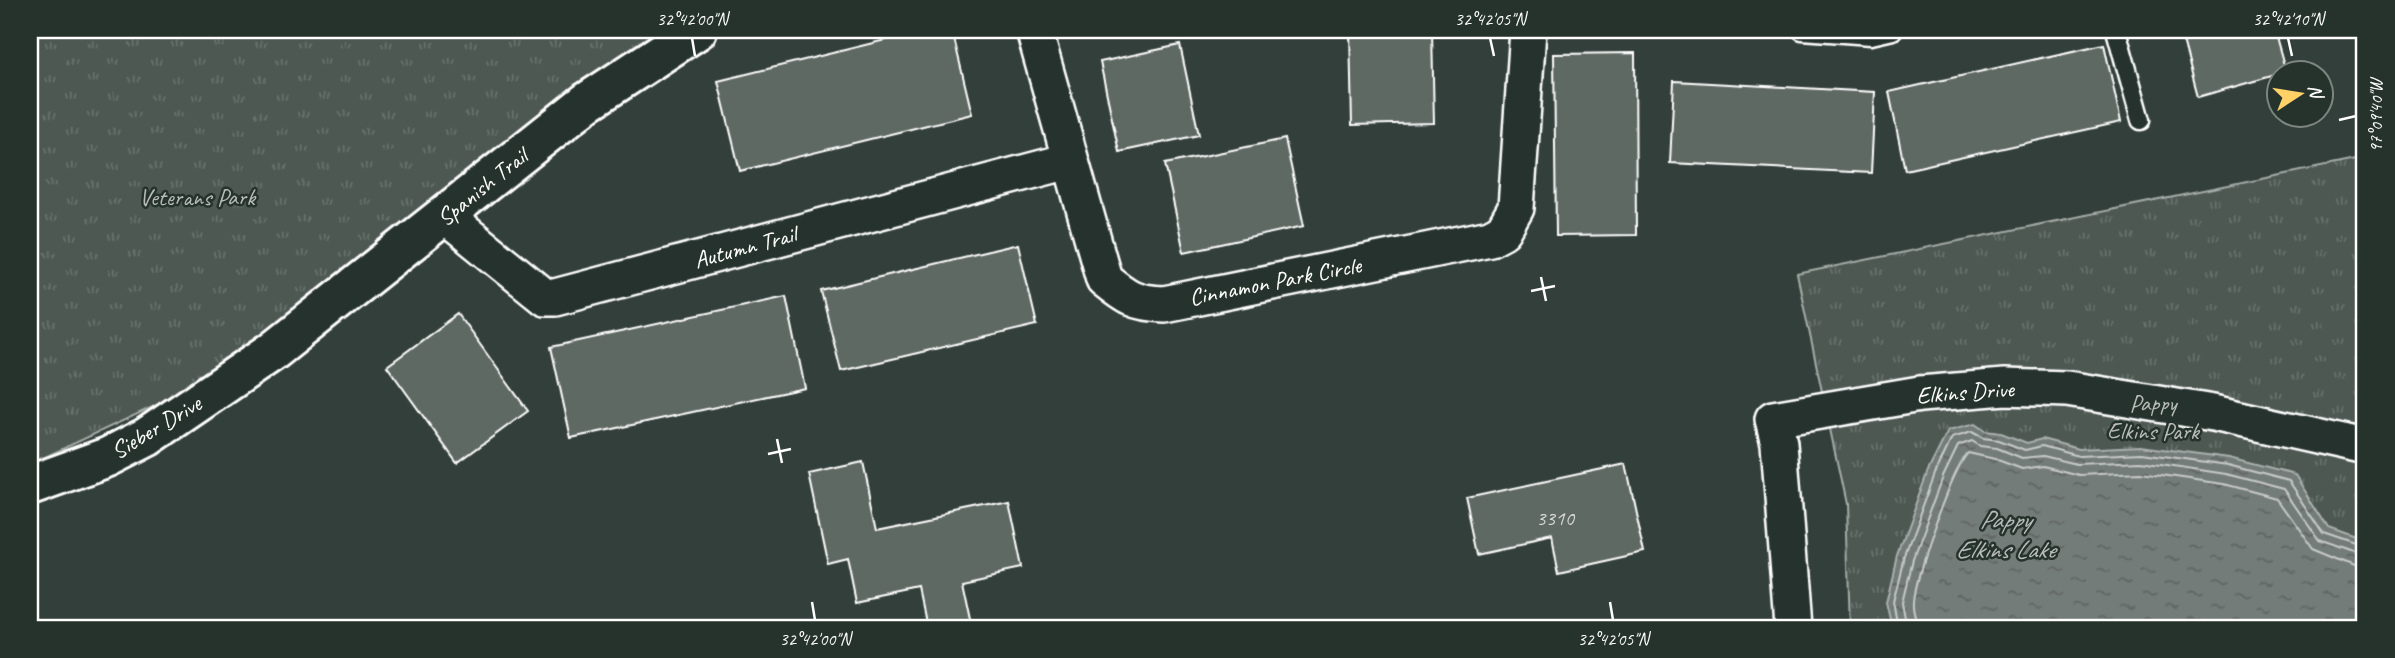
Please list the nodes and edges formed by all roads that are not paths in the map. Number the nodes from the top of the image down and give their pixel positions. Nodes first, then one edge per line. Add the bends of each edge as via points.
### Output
1 (697, 30) edge
2 (1034, 30) edge
3 (1528, 30) edge
4 (1802, 30) edge
5 (1893, 30) edge
6 (2116, 30) edge
7 (2141, 120) dead end
8 (1069, 161) junction
9 (446, 217) junction
10 (273, 351) joint
11 (2365, 447) edge
12 (30, 485) edge
13 (1793, 628) edge

1 - 9 street, Spanish Trail via 587,102
2 - 8 street, Cinnamon Park Circle
3 - 8 street, Cinnamon Park Circle via 1516,208 1503,231 1490,238 1164,304 1142,303 1126,298 1104,279
4 - 5 lane via 1871,35
6 - 7 lane
8 - 9 street, Autumn Trail via 555,297 545,297
9 - 10 street, Spanish Trail
10 - 12 street, Sieber Drive via 147,438
11 - 13 street, Elkins Drive via 2213,413 2067,388 1920,394 1773,419 1779,443

